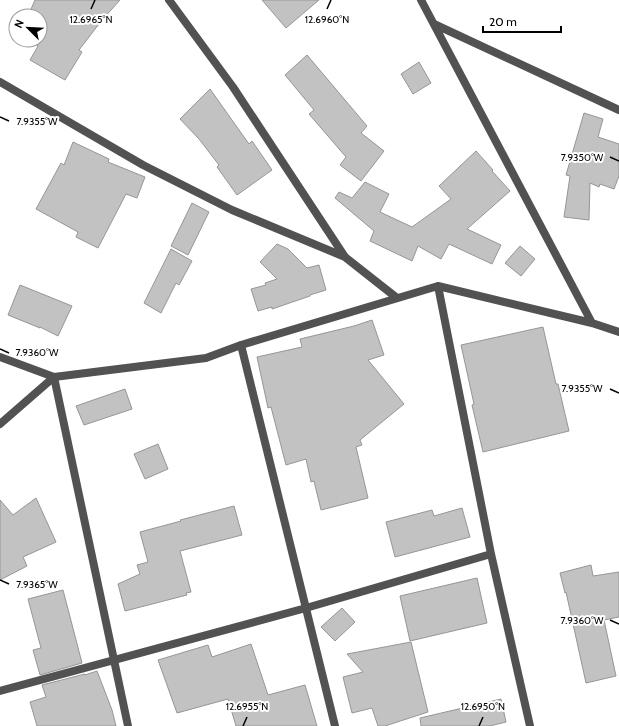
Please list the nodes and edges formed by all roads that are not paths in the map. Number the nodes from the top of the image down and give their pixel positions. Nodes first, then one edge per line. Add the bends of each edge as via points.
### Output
1 (169, 0) edge
2 (421, 0) edge
3 (434, 24) junction
4 (0, 82) edge
5 (619, 110) edge
6 (345, 258) junction
7 (438, 286) junction
8 (397, 298) junction
9 (592, 324) junction
10 (619, 332) edge
11 (241, 345) junction
12 (0, 357) edge
13 (54, 377) junction
14 (0, 424) edge
15 (491, 554) junction
16 (306, 608) junction
17 (114, 660) junction
18 (0, 691) edge
19 (128, 726) edge
20 (335, 726) edge
21 (530, 726) edge

1 - 6 street via 233,87
2 - 3 street
3 - 5 street
3 - 9 street
4 - 6 street via 143,165 232,210
6 - 8 street
7 - 8 street
7 - 9 street
7 - 15 street
8 - 11 street
9 - 10 street
11 - 13 street via 206,358
11 - 16 street
12 - 13 street
13 - 14 street
13 - 17 street
15 - 16 street
15 - 21 street
16 - 17 street
16 - 20 street
17 - 18 street
17 - 19 street

